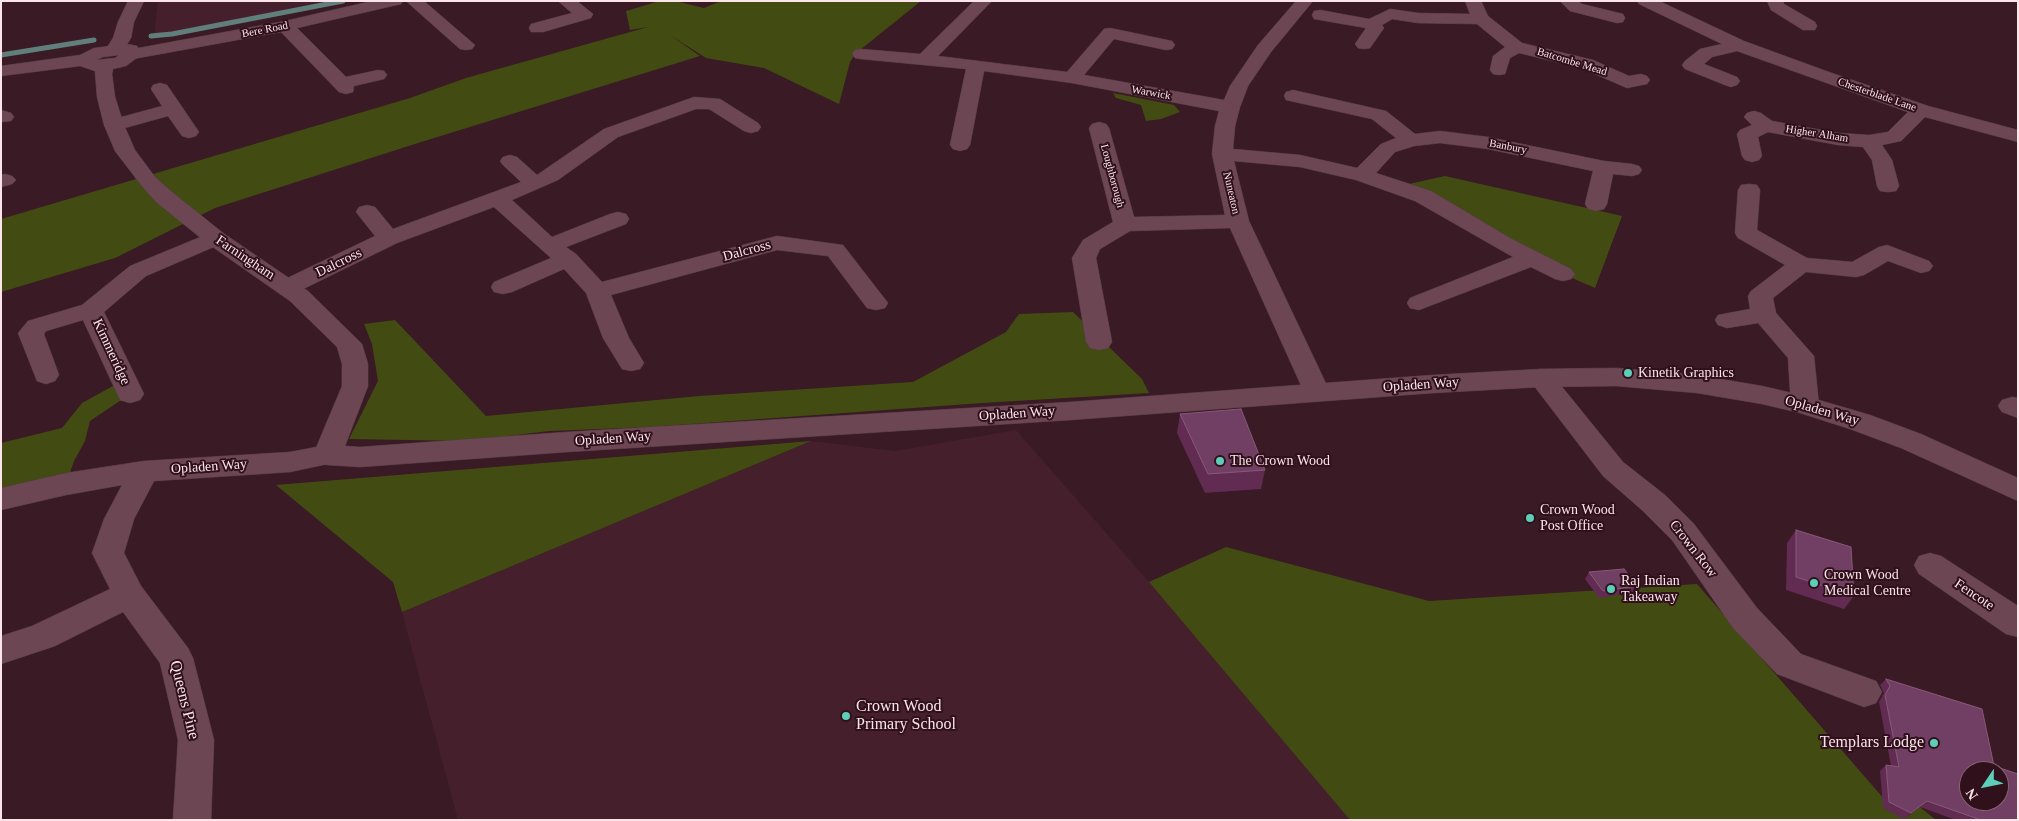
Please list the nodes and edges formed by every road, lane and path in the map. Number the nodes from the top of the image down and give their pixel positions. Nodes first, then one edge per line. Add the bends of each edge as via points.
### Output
1 (136, 1) edge
2 (395, 1) edge
3 (414, 1) edge
4 (566, 1) edge
5 (984, 1) edge
6 (1473, 1) edge
7 (1645, 1) edge
8 (1776, 1) edge
9 (1303, 6) edge
10 (1389, 7) edge
11 (1568, 7) edge
12 (1617, 18) dead end
13 (1481, 19) junction
14 (1371, 24) junction
15 (285, 26) junction
16 (1810, 26) dead end
17 (537, 28) dead end
18 (1364, 44) dead end
19 (466, 45) dead end
20 (1166, 45) dead end
21 (1738, 45) junction
22 (1516, 47) junction
23 (861, 54) dead end
24 (102, 58) junction
25 (924, 60) junction
26 (976, 65) junction
27 (1500, 70) dead end
28 (1, 71) edge
29 (378, 75) dead end
30 (1072, 78) junction
31 (1731, 82) dead end
32 (1628, 86) dead end
33 (160, 89) dead end
34 (1292, 96) dead end
35 (1230, 106) junction
36 (173, 109) junction
37 (1921, 110) junction
38 (114, 125) junction
39 (751, 127) dead end
40 (1099, 128) dead end
41 (190, 132) dead end
42 (2018, 136) edge
43 (1411, 140) junction
44 (1869, 141) junction
45 (960, 145) dead end
46 (1222, 154) junction
47 (1752, 156) dead end
48 (510, 161) dead end
49 (1604, 167) junction
50 (1632, 170) dead end
51 (1362, 175) junction
52 (535, 184) junction
53 (1888, 186) dead end
54 (1749, 190) dead end
55 (498, 199) junction
56 (1596, 204) dead end
57 (367, 212) dead end
58 (618, 219) dead end
59 (1238, 221) junction
60 (1125, 224) junction
61 (1526, 230) dead end
62 (215, 238) junction
63 (389, 238) junction
64 (1502, 242) junction
65 (559, 252) junction
66 (1532, 258) junction
67 (1801, 264) junction
68 (1920, 266) dead end
69 (1564, 274) dead end
70 (288, 287) junction
71 (503, 287) dead end
72 (597, 291) junction
73 (1427, 295) dead end
74 (876, 303) dead end
75 (91, 310) junction
76 (1764, 315) junction
77 (1727, 320) dead end
78 (1099, 342) dead end
79 (631, 363) dead end
80 (46, 375) dead end
81 (1541, 378) junction
82 (1317, 392) junction
83 (130, 394) dead end
84 (1804, 405) junction
85 (327, 454) junction
86 (144, 471) junction
87 (2018, 490) edge
88 (1, 499) edge
89 (1930, 565) dead end
90 (129, 596) junction
91 (2018, 624) edge
92 (1, 650) edge
93 (1864, 692) dead end
94 (192, 820) edge

1 - 24 street via 122,38
2 - 15 street, Bere Road
3 - 19 street
4 - 17 street via 585,14
5 - 25 street
6 - 13 street, Batcombe Mead
7 - 21 street, Chesterblade Lane
8 - 16 street via 1777,7
9 - 14 street
9 - 35 street, Nuneaton via 1258,58
10 - 13 street via 1418,18
10 - 14 street
11 - 12 street
13 - 22 street, Batcombe Mead
14 - 18 street via 1376,28
15 - 24 street, Bere Road via 133,54 120,62
15 - 29 street via 344,86
20 - 30 street via 1110,33
21 - 31 street via 1706,52 1691,65
21 - 37 street, Chesterblade Lane
22 - 27 street via 1502,56
22 - 32 street, Batcombe Mead via 1587,64
23 - 25 street, Warwick
24 - 28 street, Bere Road
24 - 38 street, Farningham via 106,97
25 - 26 street, Warwick
26 - 30 street, Warwick
26 - 45 street
30 - 35 street, Warwick
33 - 36 street
34 - 43 street via 1379,115
35 - 46 street, Nuneaton
36 - 38 street
36 - 41 street
37 - 42 street, Chesterblade Lane
37 - 44 street, Higher Alham via 1894,137
38 - 62 street, Farningham via 125,151 148,181
39 - 52 street, Dalcross via 713,103 694,103 611,133
40 - 60 street, Loughborough
43 - 49 street, Banbury via 1440,137 1488,143
43 - 51 street, Banbury via 1388,148
44 - 47 street, Higher Alham via 1760,122 1747,134
44 - 53 street via 1882,160
46 - 51 street via 1300,161
46 - 59 street, Nuneaton
48 - 52 street
49 - 50 street, Banbury
49 - 56 street
51 - 64 street via 1423,196
52 - 55 street, Dalcross
54 - 67 street via 1746,233
55 - 63 street, Dalcross
55 - 65 street
57 - 63 street
58 - 65 street
59 - 60 street, Loughborough
59 - 82 street, Nuneaton
60 - 78 street, Loughborough via 1092,245 1084,258
61 - 64 street
62 - 70 street, Farningham
62 - 75 street, Kimmeridge via 138,271
63 - 70 street, Dalcross
64 - 66 street
65 - 71 street
65 - 72 street
66 - 69 street
66 - 73 street
67 - 68 street via 1856,270 1886,252
67 - 76 street via 1760,296
70 - 85 street, Farningham via 349,344 356,364 355,386
72 - 74 street, Dalcross via 777,243 835,250
72 - 79 street via 616,338
75 - 80 street, Kimmeridge via 37,326 31,333
75 - 83 street, Kimmeridge
76 - 77 street
76 - 84 street via 1801,356
81 - 82 street, Opladen Way
81 - 84 street, Opladen Way via 1616,377 1697,384
81 - 93 street, Crown Row via 1613,469 1683,532 1744,618 1789,664
82 - 85 street, Opladen Way via 360,457
84 - 87 street, Opladen Way via 1911,441
85 - 86 street, Opladen Way via 290,462
86 - 88 street, Opladen Way
86 - 90 street, Queens Pine via 119,519 108,553
89 - 91 street, Fencote
90 - 92 street via 43,636
90 - 94 street, Queens Pine via 176,658 196,740

